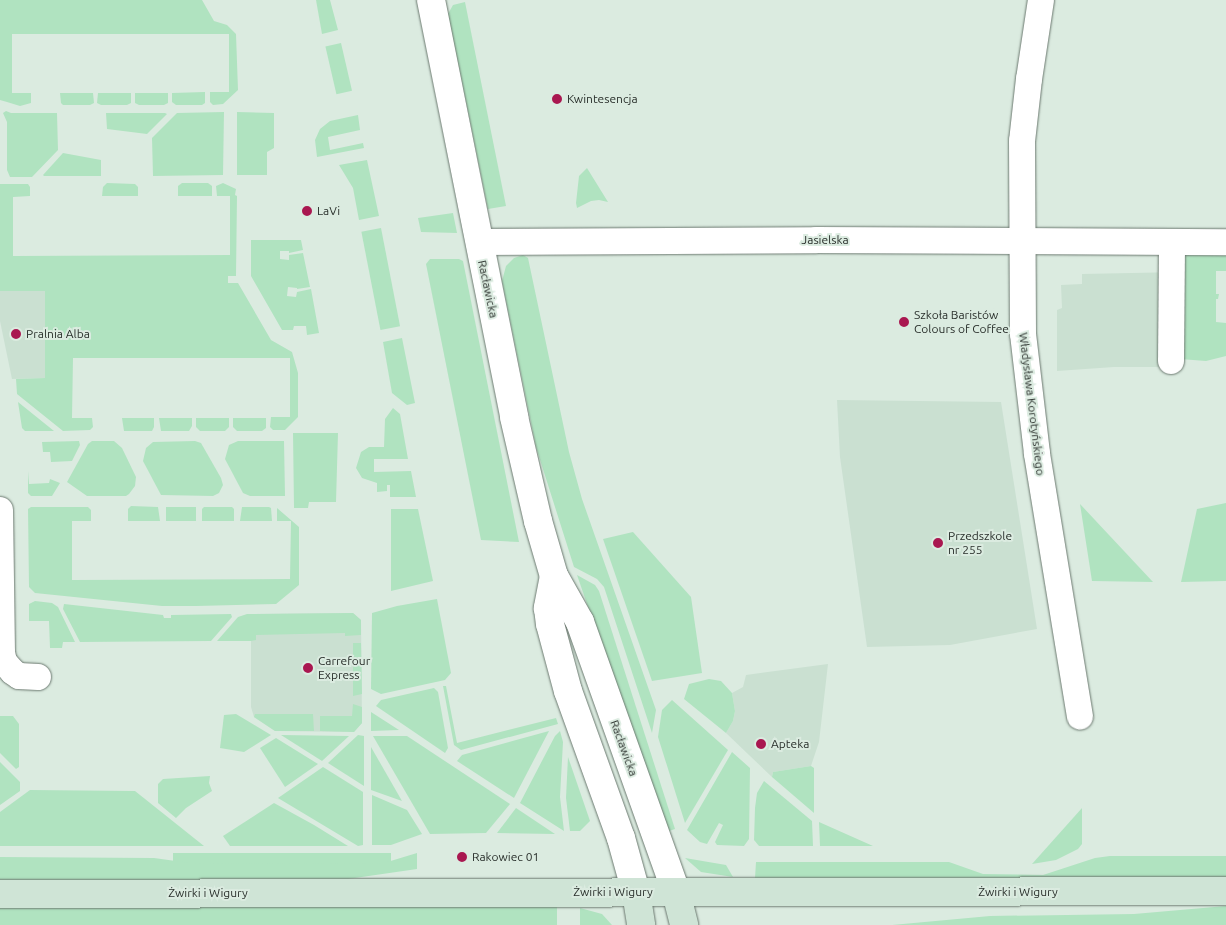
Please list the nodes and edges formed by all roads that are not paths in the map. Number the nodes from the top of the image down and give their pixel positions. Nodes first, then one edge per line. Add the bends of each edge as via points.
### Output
1 (431, 0) edge
2 (1041, 0) edge
3 (1023, 240) junction
4 (479, 242) junction
5 (1172, 242) junction
6 (1226, 242) edge
7 (1171, 361) dead end
8 (0, 510) edge
9 (554, 576) junction
10 (38, 677) dead end
11 (1080, 716) dead end
12 (1226, 891) edge
13 (636, 892) junction
14 (676, 892) junction
15 (0, 894) edge
16 (641, 925) edge
17 (684, 925) edge

1 - 4 street, Racławicka
2 - 3 street, Władysława Korotyńskiego via 1022,141
3 - 4 street, Jasielska
3 - 5 street, Jasielska
3 - 11 street, Władysława Korotyńskiego via 1023,334 1027,383
4 - 9 street, Racławicka via 527,478
5 - 6 street, Jasielska
5 - 7 street
8 - 10 street via 4,662 19,676
9 - 13 street, Racławicka via 548,608 550,624 568,691 621,838
9 - 14 street, Racławicka via 580,622
12 - 14 main road, Żwirki i Wigury
13 - 14 main road, Żwirki i Wigury
13 - 15 main road, Żwirki i Wigury
13 - 16 main road, Racławicka
14 - 17 main road, Racławicka

